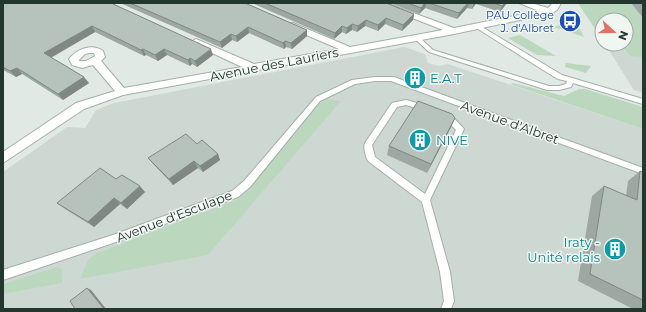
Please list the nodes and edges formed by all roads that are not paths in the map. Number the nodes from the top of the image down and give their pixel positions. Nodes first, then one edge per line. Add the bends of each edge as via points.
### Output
1 (378, 3) edge
2 (523, 3) edge
3 (557, 3) edge
4 (549, 11) junction
5 (284, 22) edge
6 (477, 26) junction
7 (454, 31) junction
8 (417, 38) junction
9 (188, 39) edge
10 (349, 50) junction
11 (95, 61) dead end
12 (253, 68) junction
13 (375, 79) joint
14 (570, 81) junction
15 (122, 92) junction
16 (643, 102) edge
17 (3, 158) edge
18 (643, 171) edge
19 (426, 200) junction
20 (3, 275) edge
21 (446, 309) edge

1 - 7 street
2 - 4 street
3 - 4 street
4 - 6 street, Avenue des Lauriers
5 - 10 street
6 - 7 street, Avenue des Lauriers
6 - 14 lane via 544,69
7 - 8 street, Avenue des Lauriers
8 - 10 street, Avenue des Lauriers
8 - 14 lane via 431,51 549,88 566,87
9 - 12 street
10 - 12 street, Avenue des Lauriers
11 - 15 street
12 - 15 street, Avenue des Lauriers
13 - 18 lane, Avenue d'Albret via 392,79
13 - 20 lane, Avenue d'Esculape via 354,82 318,99 247,184 235,194 114,239
14 - 16 lane
15 - 17 street, Avenue des Lauriers via 80,106
19 - 19 lane via 460,129 448,116 406,102 395,105 368,145 371,159
19 - 21 lane via 445,272 449,301

